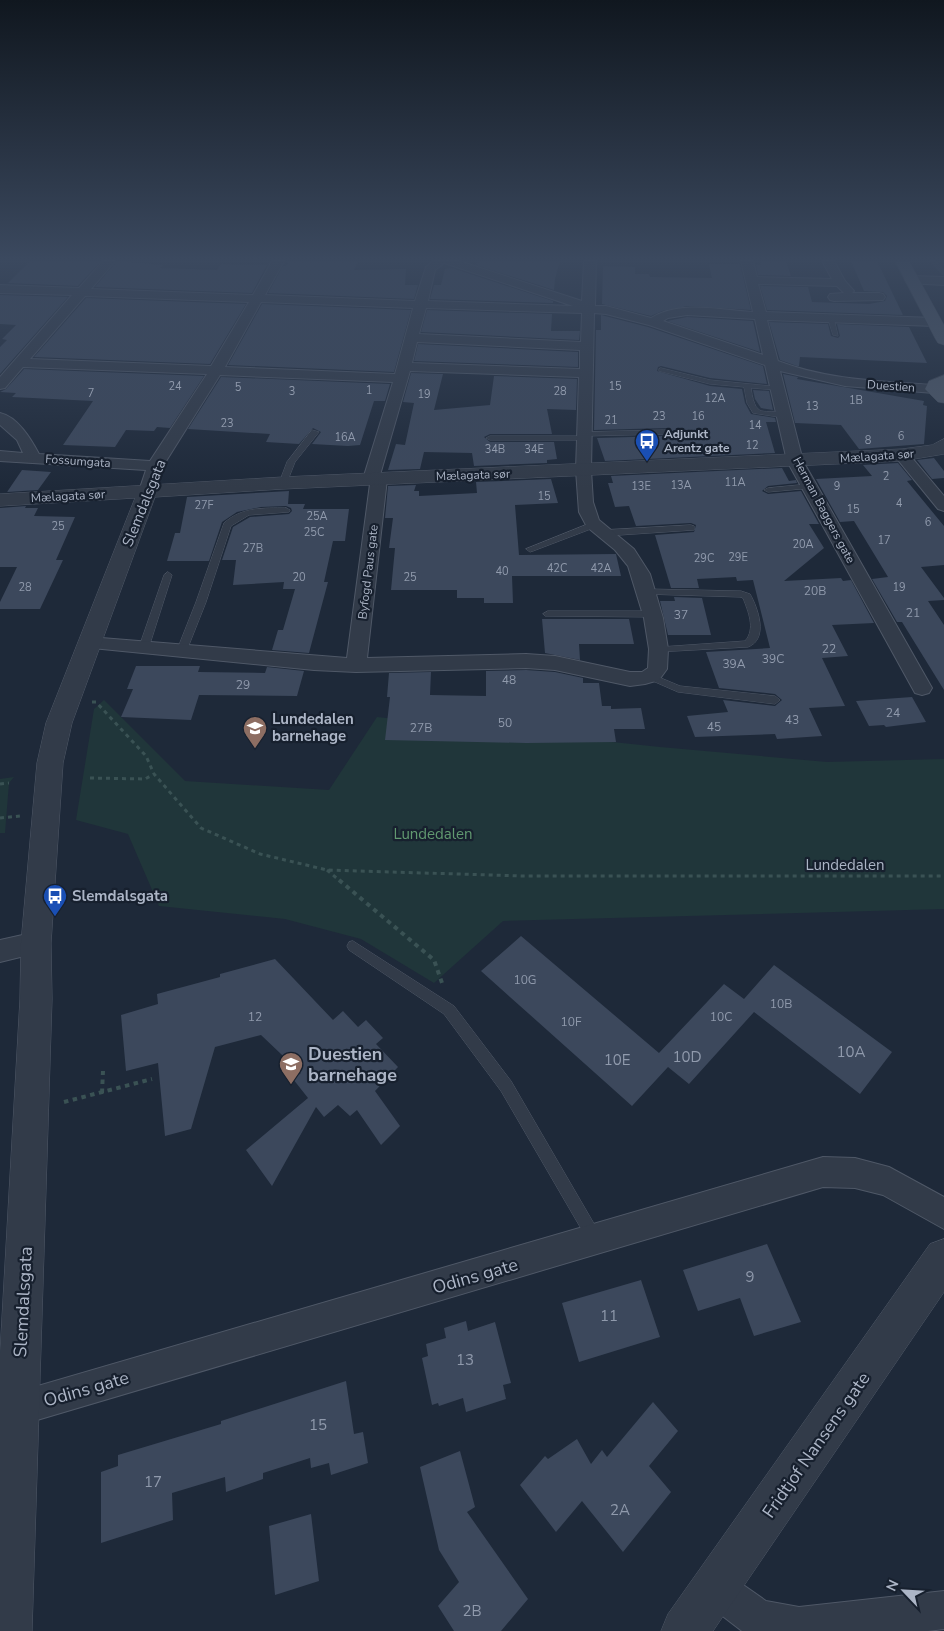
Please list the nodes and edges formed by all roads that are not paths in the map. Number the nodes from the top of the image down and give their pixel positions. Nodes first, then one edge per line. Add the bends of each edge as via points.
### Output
1 (43, 337) edge
2 (234, 337) edge
3 (587, 337) edge
4 (698, 337) edge
5 (766, 337) edge
6 (412, 338) joint
7 (587, 346) junction
8 (20, 364) junction
9 (772, 364) junction
10 (661, 370) dead end
11 (215, 372) junction
12 (402, 372) junction
13 (586, 373) junction
14 (0, 385) edge
15 (747, 385) junction
16 (778, 388) junction
17 (941, 389) edge
18 (785, 416) junction
19 (0, 417) edge
20 (315, 432) dead end
21 (664, 432) dead end
22 (584, 436) junction
23 (490, 438) dead end
24 (944, 446) edge
25 (902, 455) junction
26 (0, 456) edge
27 (33, 458) junction
28 (795, 461) junction
29 (584, 470) junction
30 (151, 479) junction
31 (375, 479) junction
32 (283, 483) junction
33 (809, 486) junction
34 (768, 490) dead end
35 (0, 500) edge
36 (944, 506) edge
37 (286, 510) dead end
38 (691, 528) dead end
39 (599, 529) junction
40 (530, 549) dead end
41 (168, 575) dead end
42 (647, 592) junction
43 (548, 614) dead end
44 (652, 614) junction
45 (89, 643) junction
46 (144, 647) junction
47 (182, 650) junction
48 (660, 650) junction
49 (356, 665) junction
50 (649, 676) junction
51 (922, 688) dead end
52 (775, 700) dead end
53 (36, 944) junction
54 (353, 946) dead end
55 (0, 951) edge
56 (944, 1214) edge
57 (596, 1240) junction
58 (944, 1258) edge
59 (9, 1411) edge
60 (716, 1588) junction
61 (944, 1610) edge
62 (759, 1625) edge
63 (8, 1631) edge
64 (686, 1631) edge

1 - 8 street
2 - 11 street, Slemdalsgata
3 - 7 street
4 - 9 street, Duestien
5 - 9 street, Herman Baggers gate
6 - 7 street
6 - 12 street, Byfogd Paus gate
7 - 13 street
8 - 11 street
8 - 14 street
9 - 16 street, Herman Baggers gate
9 - 17 street, Duestien via 845,382
10 - 15 lane via 710,382
11 - 12 street
11 - 30 street, Slemdalsgata
12 - 13 street
12 - 31 street, Byfogd Paus gate
13 - 22 street
15 - 16 lane
15 - 18 lane via 752,410
16 - 18 street, Herman Baggers gate
18 - 28 street, Herman Baggers gate
19 - 27 street via 23,438
20 - 32 lane via 291,462
21 - 22 lane
22 - 23 lane
22 - 29 street
24 - 25 street, Mælagata sør via 928,452
25 - 28 street, Mælagata sør
25 - 36 street
26 - 27 street, Fossumgata
27 - 30 street, Fossumgata
28 - 29 street, Mælagata sør
28 - 33 street, Herman Baggers gate
29 - 31 street, Mælagata sør
29 - 39 street via 587,513
30 - 32 street, Mælagata sør
30 - 35 street, Mælagata sør
30 - 45 street, Slemdalsgata
31 - 32 street, Mælagata sør
31 - 49 street, Byfogd Paus gate
33 - 34 lane
33 - 51 street, Herman Baggers gate
37 - 47 lane via 244,512 227,525
38 - 39 lane
39 - 40 lane
39 - 42 street via 626,550 638,567
41 - 46 lane
42 - 44 street
42 - 48 lane via 741,594 747,596 756,626 748,644
43 - 44 lane
44 - 48 street
45 - 46 street
45 - 53 street, Slemdalsgata via 59,723 50,763
46 - 47 street
47 - 49 street
48 - 50 street via 659,664
49 - 50 street via 555,662 630,679
50 - 52 lane via 678,689
53 - 55 street
53 - 59 street, Slemdalsgata via 36,999
54 - 57 lane via 454,1016 506,1086
56 - 57 street, Odins gate via 889,1182 855,1173 823,1172
57 - 59 street, Odins gate
58 - 60 street, Fridtjof Nansens gate
59 - 63 street, Slemdalsgata
60 - 62 street
60 - 64 street, Fridtjof Nansens gate
61 - 62 street via 799,1626

